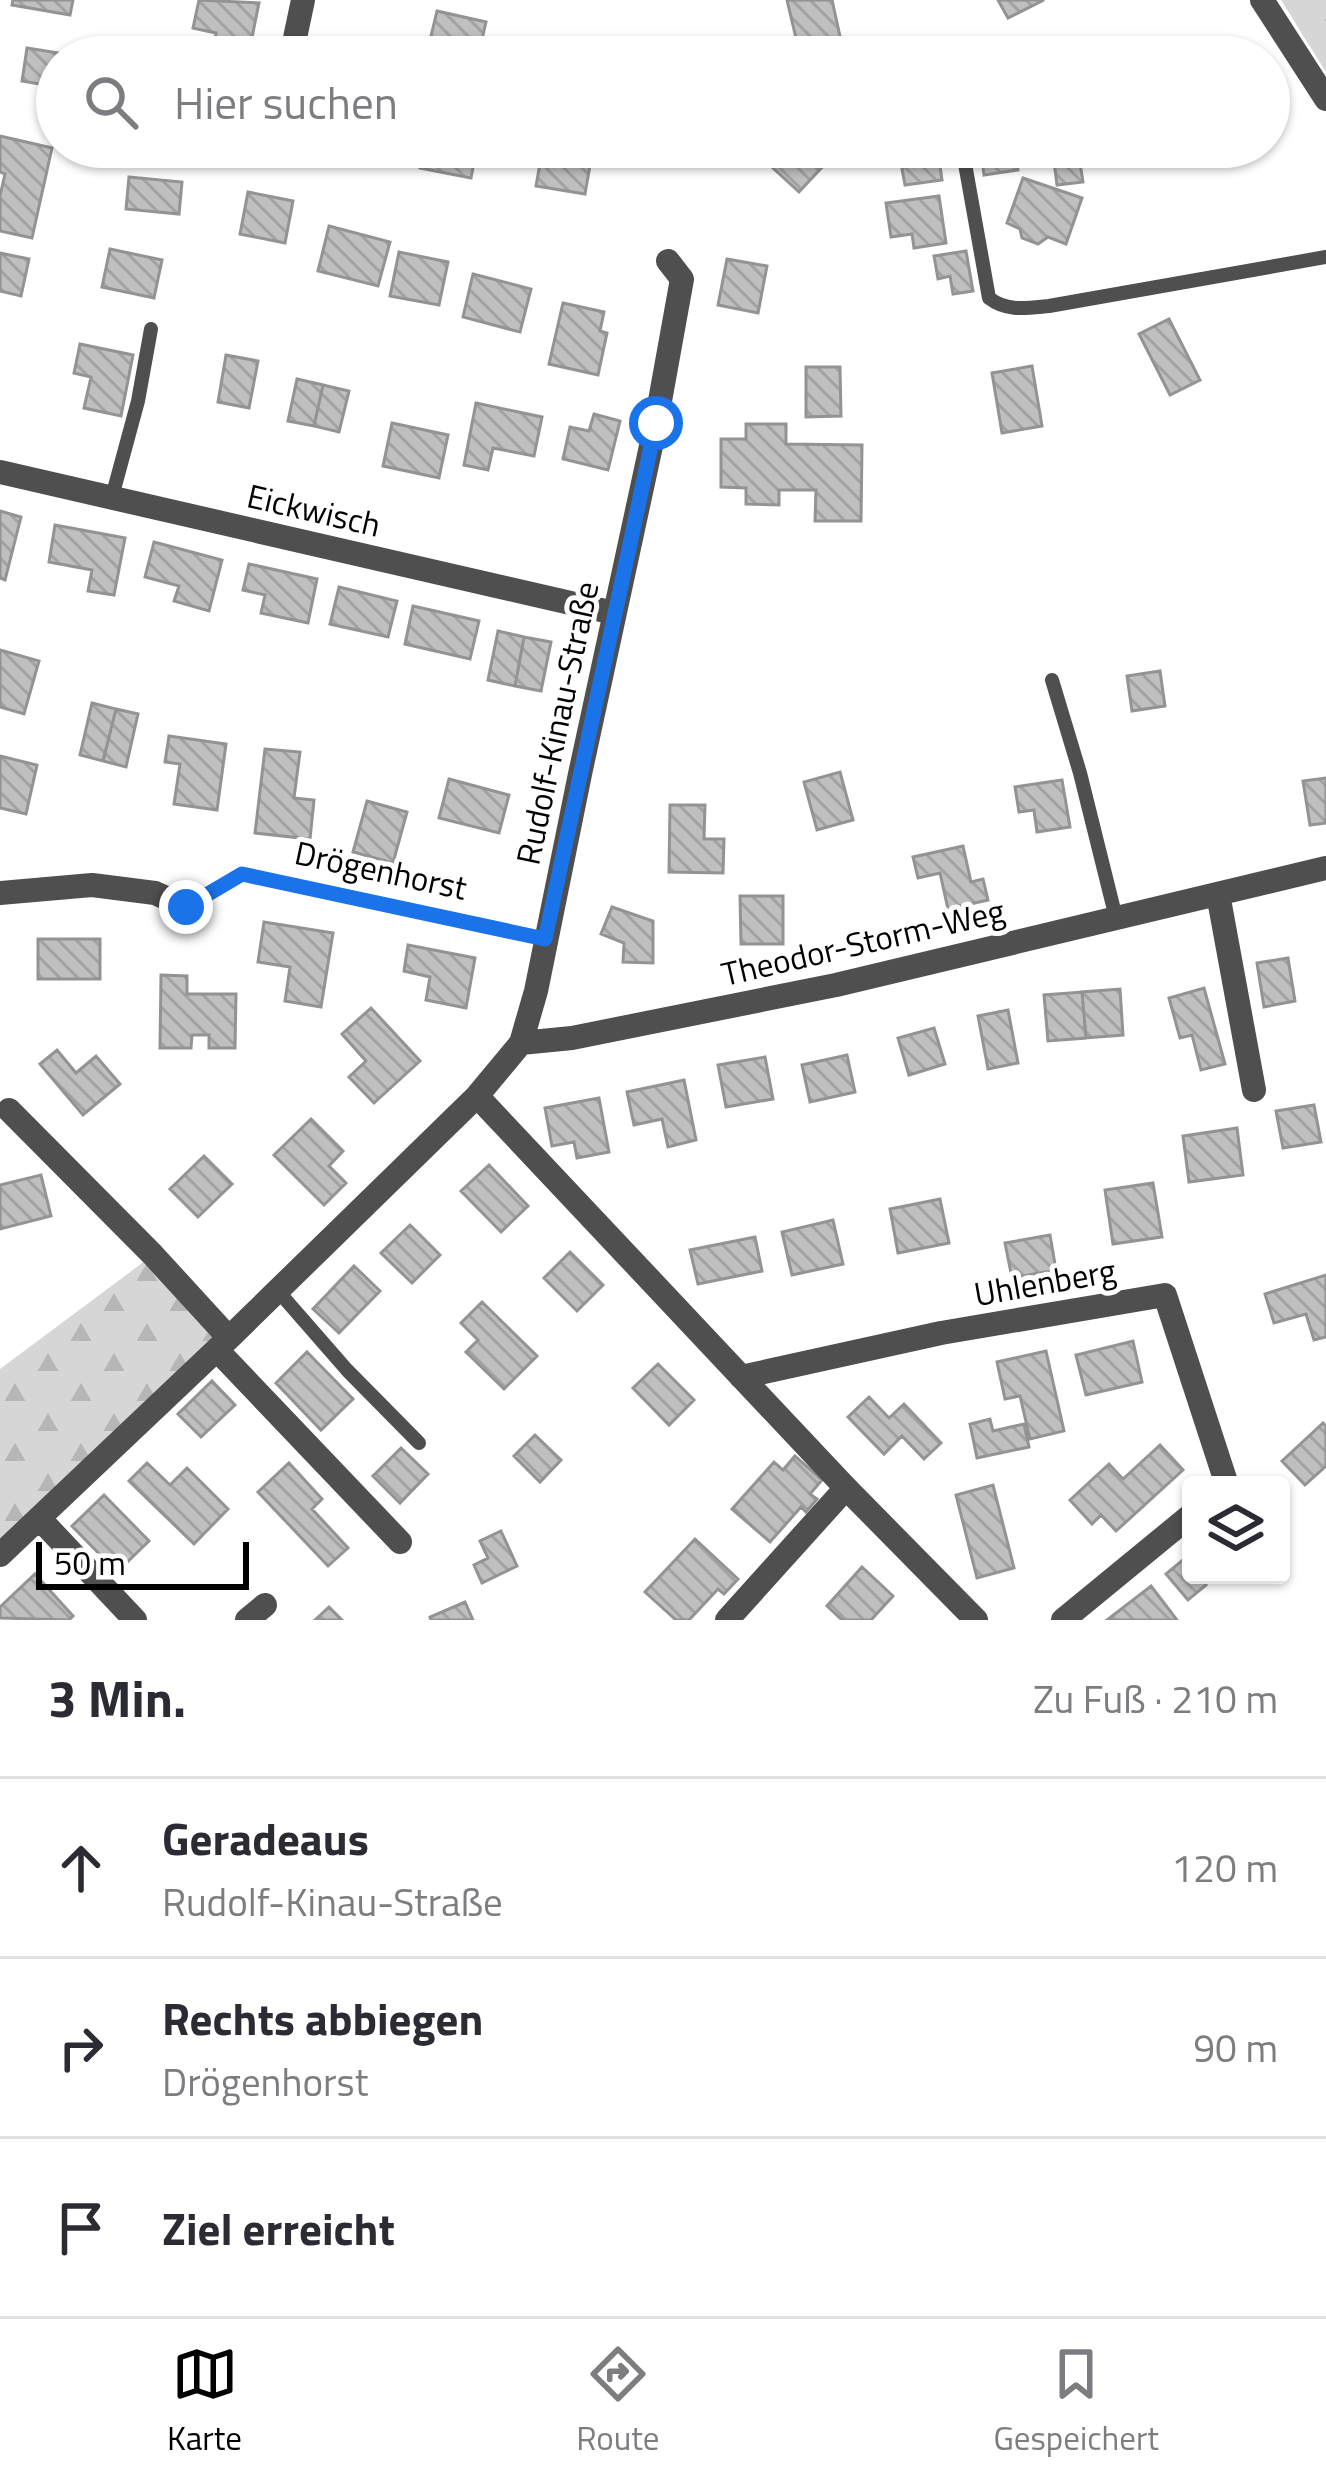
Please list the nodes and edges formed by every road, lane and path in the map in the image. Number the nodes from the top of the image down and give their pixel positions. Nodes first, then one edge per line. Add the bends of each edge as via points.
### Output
1 (303, 0) edge
2 (1262, 0) edge
3 (295, 36) edge
4 (1285, 36) edge
5 (1290, 44) edge
6 (1326, 100) edge
7 (966, 168) edge
8 (1326, 257) edge
9 (668, 261) dead end
10 (152, 329) dead end
11 (0, 472) edge
12 (112, 497) junction
13 (614, 613) junction
14 (1052, 680) dead end
15 (1326, 868) edge
16 (0, 893) edge
17 (1218, 894) junction
18 (186, 907) joint
19 (1116, 918) junction
20 (545, 939) junction
21 (521, 1043) junction
22 (1254, 1090) dead end
23 (477, 1096) junction
24 (9, 1110) dead end
25 (278, 1291) junction
26 (223, 1344) junction
27 (741, 1377) junction
28 (418, 1443) dead end
29 (1224, 1476) edge
30 (846, 1488) junction
31 (39, 1518) junction
32 (1182, 1522) edge
33 (400, 1542) dead end
34 (0, 1555) edge
35 (135, 1620) edge
36 (728, 1620) edge
37 (976, 1620) edge
38 (1063, 1620) edge

1 - 3 street
2 - 4 street
5 - 6 street
7 - 8 lane via 989,298 999,306 1049,306
9 - 13 street, Rudolf-Kinau-Straße via 682,279
10 - 12 lane
11 - 12 street, Eickwisch
12 - 13 street, Eickwisch
13 - 20 street, Rudolf-Kinau-Straße
14 - 19 lane
15 - 17 street, Theodor-Storm-Weg
16 - 18 street via 92,885 155,893
17 - 19 street, Theodor-Storm-Weg
17 - 22 street
18 - 20 path, Drögenhorst via 242,874
19 - 21 street, Theodor-Storm-Weg via 836,985
20 - 21 street, Rudolf-Kinau-Straße
21 - 23 street
23 - 25 street
23 - 27 street
24 - 26 street via 153,1255
25 - 26 street
25 - 28 lane
26 - 31 street
26 - 33 street
27 - 29 street, Uhlenberg via 1165,1295
27 - 30 street
30 - 36 street
30 - 37 street
31 - 34 street
31 - 35 street
32 - 38 street

